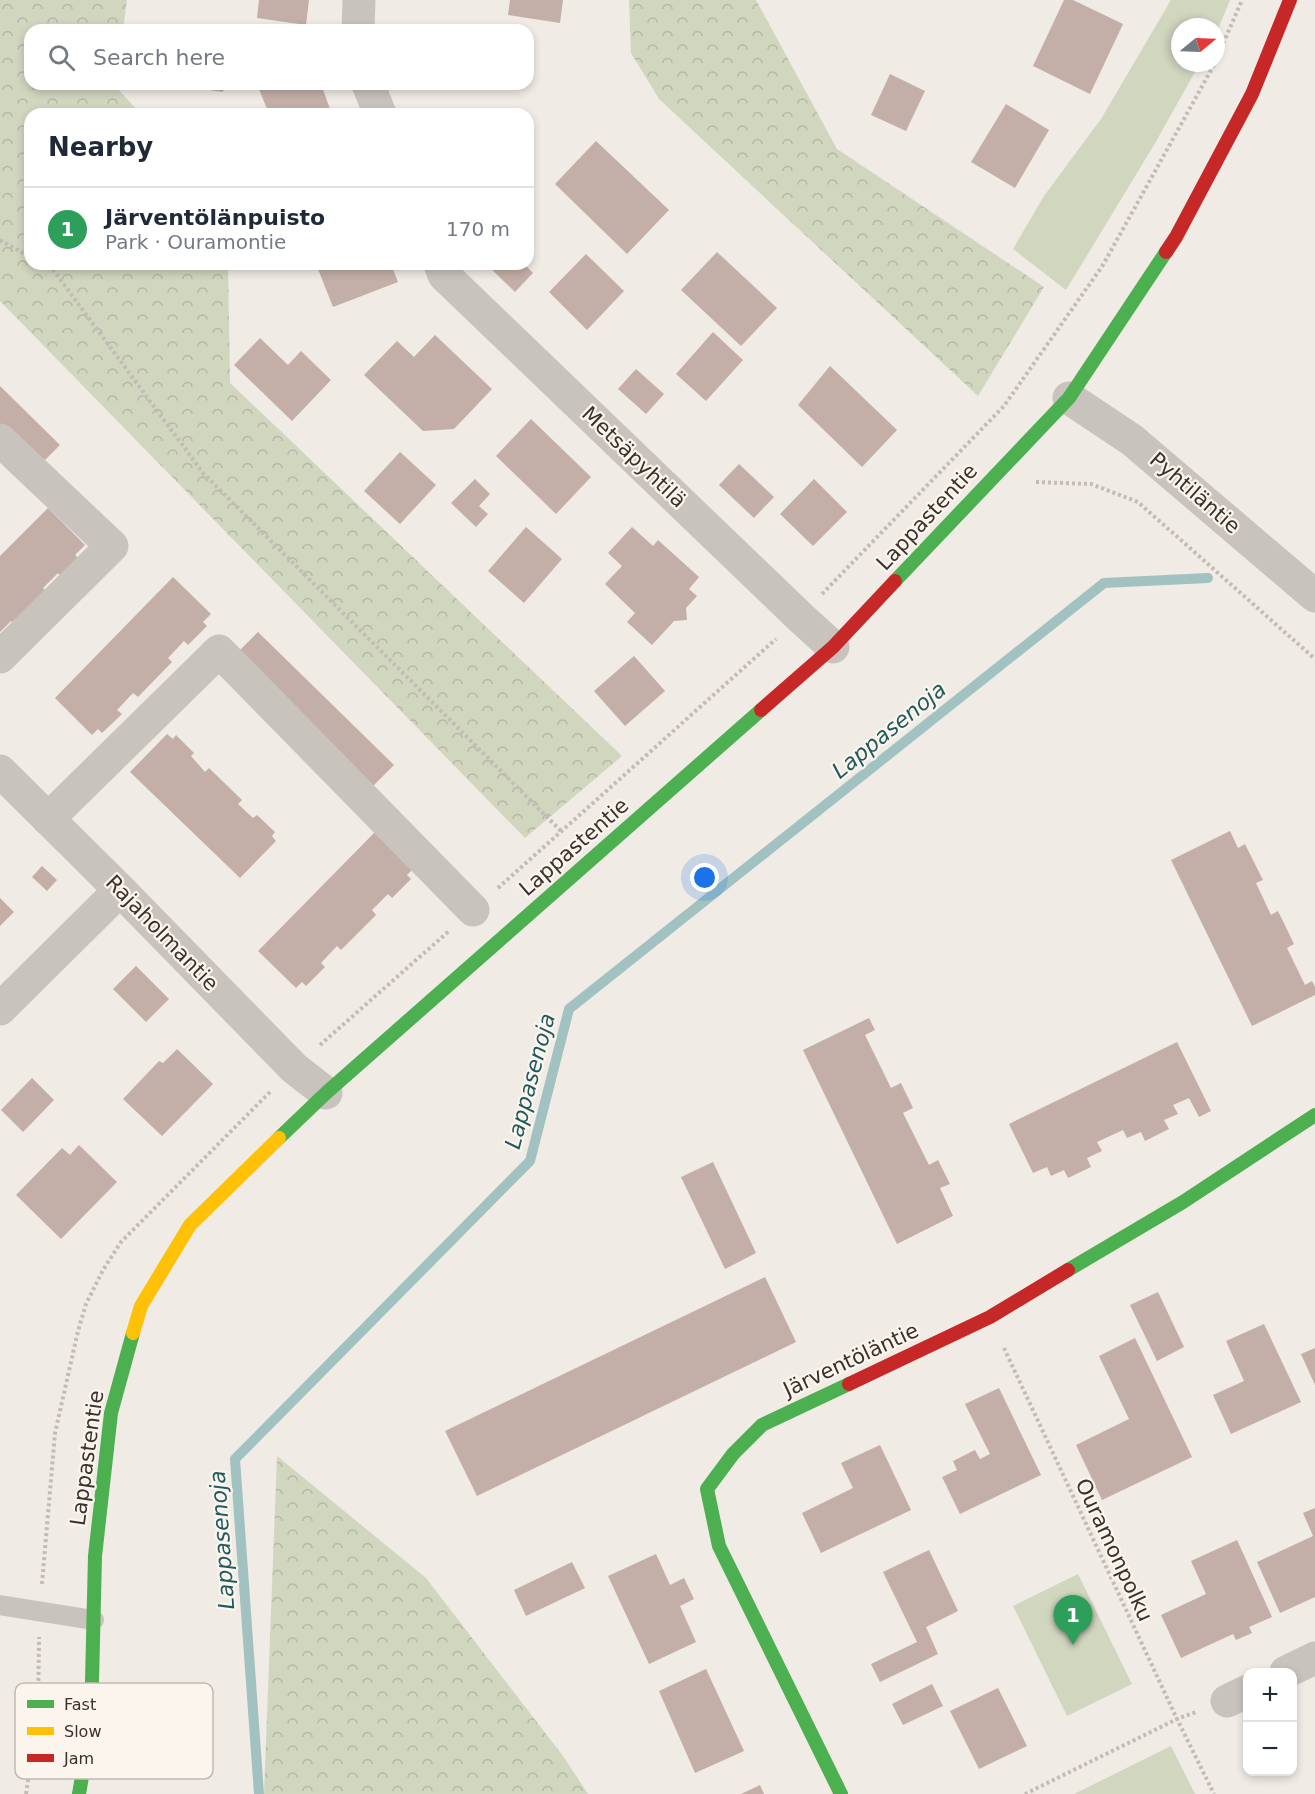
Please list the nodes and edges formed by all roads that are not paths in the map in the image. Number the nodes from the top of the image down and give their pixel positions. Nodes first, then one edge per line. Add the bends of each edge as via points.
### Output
1 (359, 0) edge
2 (1290, 0) edge
3 (358, 24) edge
4 (370, 90) edge
5 (378, 108) edge
6 (442, 270) edge
7 (1069, 398) junction
8 (0, 441) edge
9 (1315, 596) edge
10 (833, 647) junction
11 (0, 657) edge
12 (0, 771) edge
13 (48, 819) junction
14 (120, 890) junction
15 (473, 910) dead end
16 (0, 1009) edge
17 (326, 1094) junction
18 (1315, 1115) edge
19 (0, 1605) edge
20 (94, 1620) junction
21 (1315, 1658) edge
22 (1294, 1668) edge
23 (92, 1683) edge
24 (82, 1779) edge
25 (79, 1794) edge
26 (841, 1794) edge

1 - 3 street
2 - 7 street, Lappastentie via 1252,94 1176,237
4 - 5 street
6 - 10 street, Metsäpyhtilä
7 - 9 street, Pyhtiläntie via 1132,440
7 - 10 street, Lappastentie
8 - 11 street via 112,546
10 - 17 street, Lappastentie
12 - 13 street, Rajaholmantie
13 - 14 street, Rajaholmantie
13 - 15 street via 219,651
14 - 16 street
14 - 17 street, Rajaholmantie via 294,1068
17 - 20 street, Lappastentie via 190,1225 141,1306 111,1413 95,1556
18 - 26 street, Järventöläntie via 1183,1202 990,1317 762,1425 733,1454 708,1488 719,1546
19 - 20 lane
20 - 23 street, Lappastentie
21 - 22 street
24 - 25 street, Lappastentie

